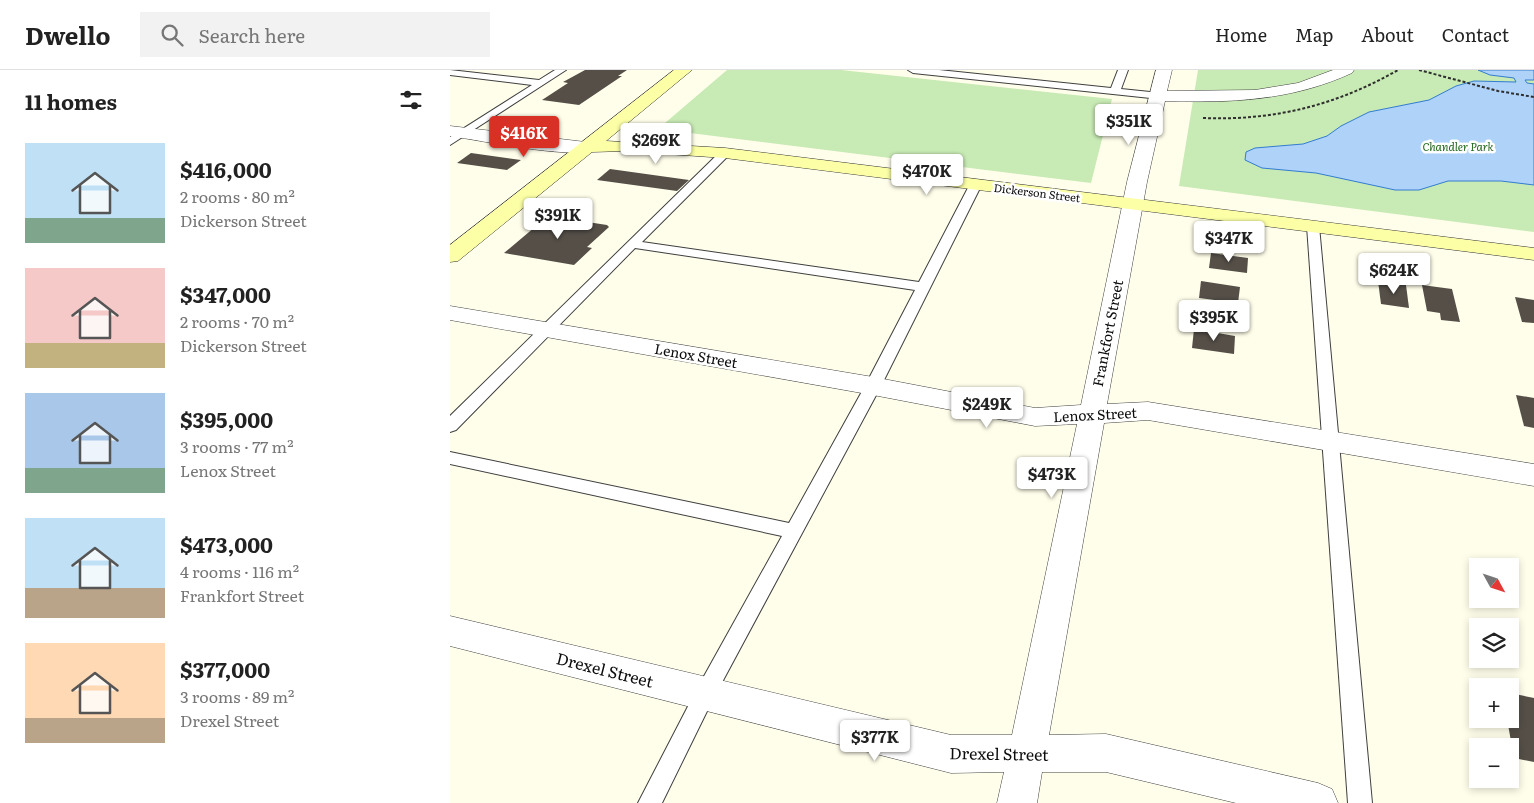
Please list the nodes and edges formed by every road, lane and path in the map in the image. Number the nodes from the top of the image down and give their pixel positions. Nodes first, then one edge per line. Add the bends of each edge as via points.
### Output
1 (561, 70) edge
2 (684, 70) edge
3 (913, 70) edge
4 (1123, 70) edge
5 (1164, 70) edge
6 (1346, 70) edge
7 (1419, 70) edge
8 (933, 71) edge
9 (450, 72) edge
10 (542, 83) junction
11 (1115, 91) junction
12 (1160, 96) junction
13 (1534, 97) edge
14 (455, 135) edge
15 (588, 146) junction
16 (725, 154) junction
17 (976, 184) junction
18 (1133, 204) junction
19 (1312, 226) junction
20 (632, 244) junction
21 (1534, 254) edge
22 (450, 256) edge
23 (923, 288) junction
24 (450, 313) edge
25 (545, 329) junction
26 (873, 386) junction
27 (1091, 412) junction
28 (450, 426) edge
29 (1329, 441) junction
30 (450, 458) edge
31 (1534, 475) edge
32 (794, 531) junction
33 (450, 631) edge
34 (706, 694) junction
35 (1027, 754) junction
36 (650, 803) edge
37 (1017, 803) edge
38 (1318, 803) edge
39 (1360, 803) edge

1 - 10 lane
2 - 15 street
3 - 8 lane
4 - 11 lane
5 - 12 street, Frankfort Street
6 - 12 street via 1312,86 1274,94
7 - 13 path
8 - 11 lane
9 - 10 lane
10 - 14 lane
11 - 12 lane
12 - 18 street, Frankfort Street
14 - 15 street, Dickerson Street
15 - 16 street, Dickerson Street
15 - 22 street
16 - 17 street, Dickerson Street
16 - 20 lane
17 - 18 street, Dickerson Street
17 - 23 lane
18 - 19 street, Dickerson Street
18 - 27 street, Frankfort Street
19 - 21 street, Dickerson Street
19 - 29 lane
20 - 23 lane
20 - 25 lane
23 - 26 lane
24 - 25 street, Lenox Street
25 - 26 street, Lenox Street
25 - 28 lane
26 - 27 street, Lenox Street via 1035,418
26 - 32 lane
27 - 29 street, Lenox Street via 1148,411
27 - 35 street, Frankfort Street
29 - 31 street, Lenox Street
29 - 39 lane
30 - 32 lane
32 - 34 lane
33 - 34 street, Drexel Street
34 - 35 street, Drexel Street via 951,754
34 - 36 lane
35 - 37 street, Frankfort Street
35 - 38 street, Drexel Street via 1106,753

